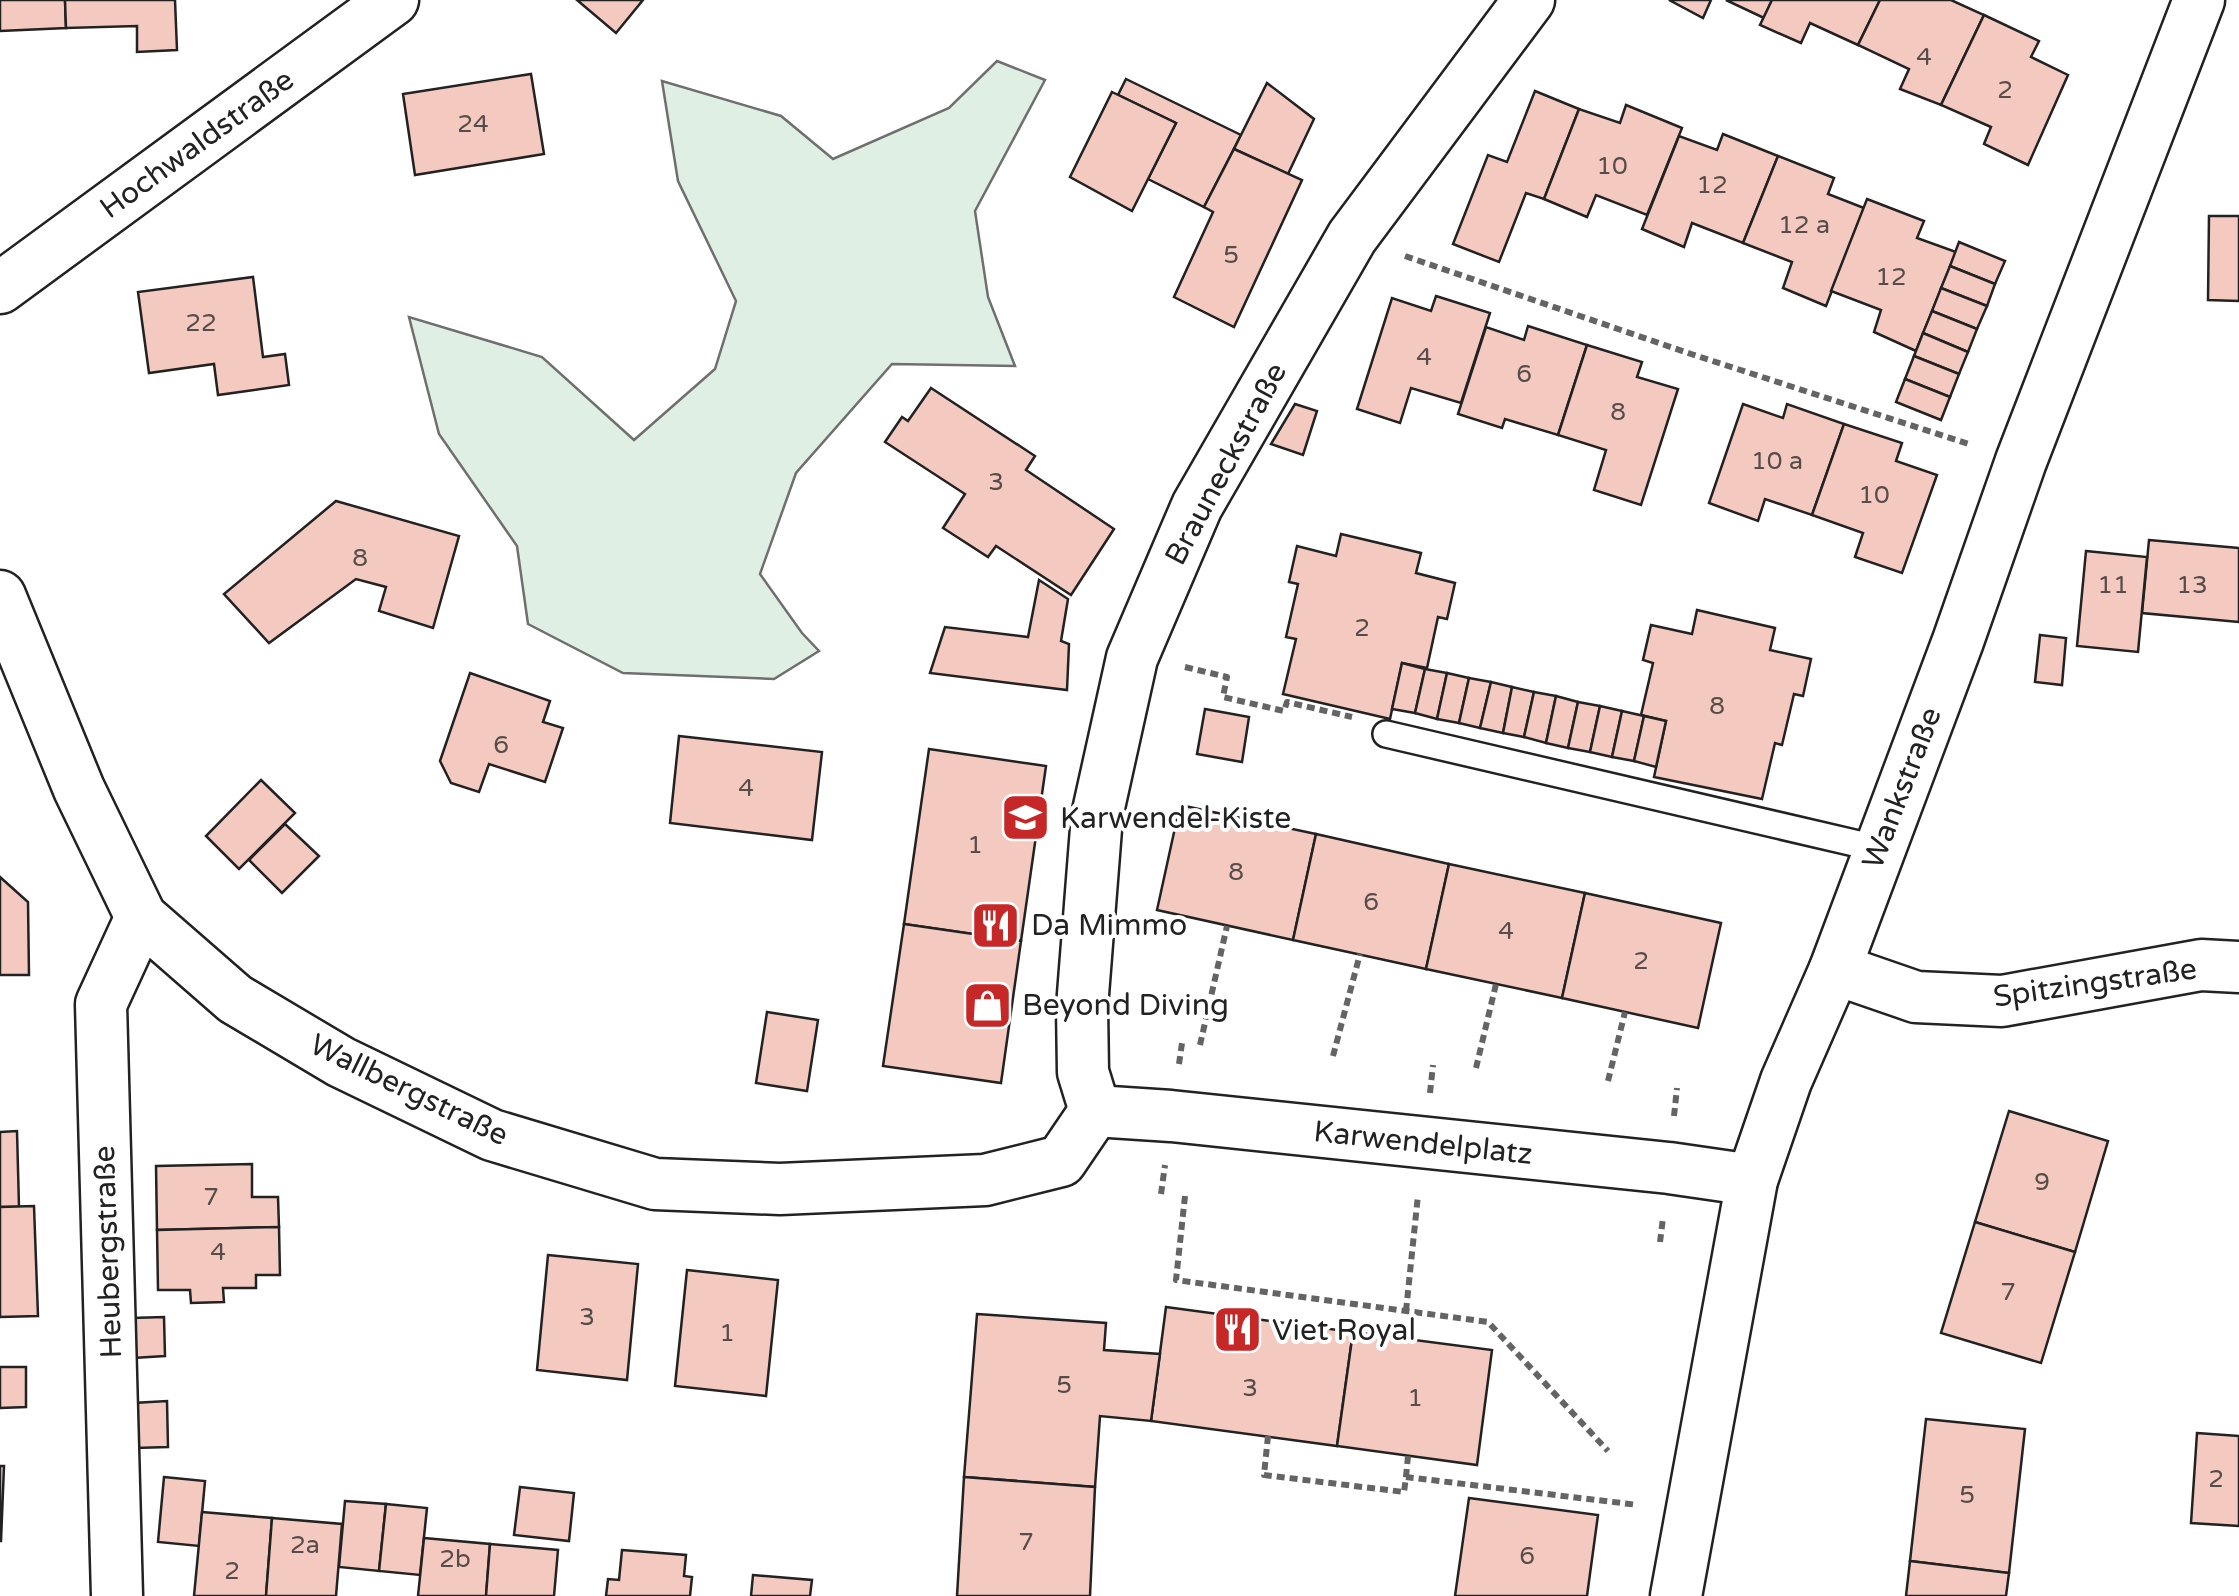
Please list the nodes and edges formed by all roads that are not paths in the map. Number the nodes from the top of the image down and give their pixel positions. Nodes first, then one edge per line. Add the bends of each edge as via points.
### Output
1 (393, 0) edge
2 (1529, 0) edge
3 (2199, 0) edge
4 (0, 288) edge
5 (0, 596) edge
6 (1386, 734) road end
7 (1880, 849) junction
8 (142, 917) junction
9 (2239, 966) edge
10 (1835, 969) junction
11 (1095, 1112) junction
12 (1752, 1180) junction
13 (118, 1596) edge
14 (1676, 1596) edge

1 - 4 street, Hochwaldstraße
2 - 11 street, Brauneckstraße via 1352,237 1197,506 1132,658 1097,816 1082,1006 1083,1072
3 - 7 street, Wankstraße
5 - 8 street, Wallbergstraße via 80,790
6 - 7 lane
7 - 10 street, Wankstraße
8 - 11 street, Wallbergstraße via 235,1000 340,1062 492,1135 655,1184 780,1190 984,1180 1061,1161
8 - 13 street, Heubergstraße via 101,1004
9 - 10 street, Spitzingstraße via 2201,966 2002,1001 1916,997
10 - 12 street, Wankstraße
11 - 12 street, Karwendelplatz
12 - 14 street, Wankstraße

